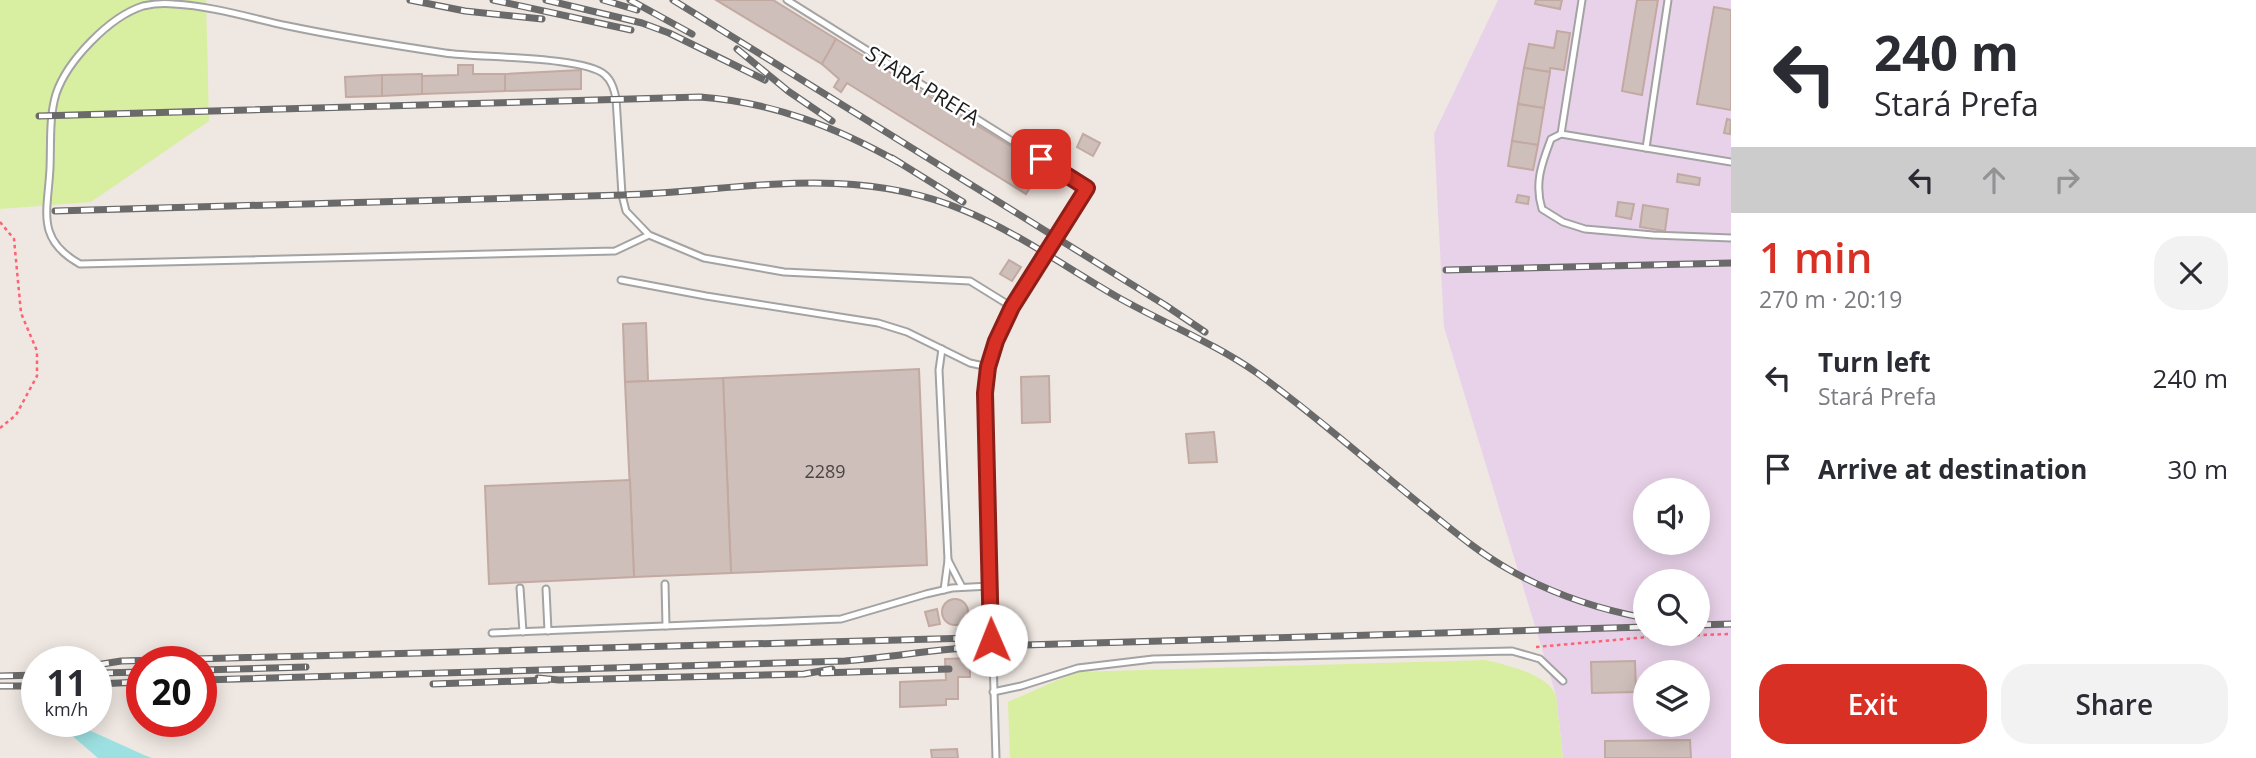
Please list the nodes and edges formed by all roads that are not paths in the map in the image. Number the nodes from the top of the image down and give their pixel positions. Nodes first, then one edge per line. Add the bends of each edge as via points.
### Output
1 (787, 0) edge
2 (1582, 0) edge
3 (1668, 0) edge
4 (1561, 134) junction
5 (1646, 148) junction
6 (1731, 162) edge
7 (649, 235) junction
8 (1731, 238) edge
9 (621, 280) dead end
10 (1012, 307) junction
11 (942, 349) junction
12 (988, 367) junction
13 (948, 560) junction
14 (664, 584) dead end
15 (990, 586) junction
16 (962, 587) junction
17 (520, 588) dead end
18 (546, 589) dead end
19 (944, 590) junction
20 (666, 626) junction
21 (548, 631) junction
22 (523, 632) junction
23 (492, 633) dead end
24 (1563, 681) dead end
25 (993, 692) junction
26 (996, 758) edge

1 - 10 lane, STARÁ PREFA via 1087,188
2 - 4 lane
3 - 5 lane
4 - 5 lane
4 - 8 lane via 1551,139 1539,169 1538,195 1542,209 1563,222 1586,229
5 - 6 lane
7 - 7 lane via 624,203 612,84 605,74 577,63 462,56 353,40 173,4 144,6 112,23 83,50 56,94 46,227 64,255 80,264 615,251
7 - 10 lane via 704,258 784,272 970,281
9 - 11 lane via 878,323
10 - 12 lane, STARÁ PREFA
11 - 12 lane
11 - 13 lane via 939,370
12 - 15 lane, STARÁ PREFA
13 - 16 lane
13 - 19 lane
14 - 20 lane
15 - 16 lane
15 - 25 lane, STARÁ PREFA
16 - 19 lane
17 - 22 lane
18 - 21 lane
19 - 20 lane via 841,619
20 - 21 lane
21 - 22 lane
22 - 23 lane
24 - 25 lane via 1540,659 1512,651 1153,659 1078,668
25 - 26 lane, STARÁ PREFA

